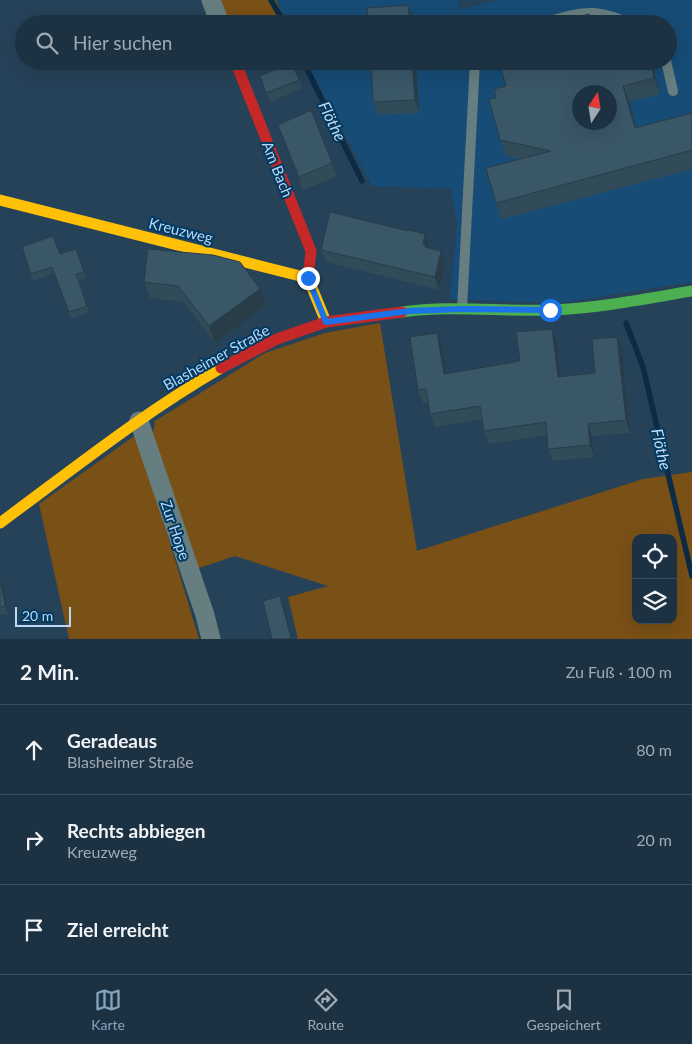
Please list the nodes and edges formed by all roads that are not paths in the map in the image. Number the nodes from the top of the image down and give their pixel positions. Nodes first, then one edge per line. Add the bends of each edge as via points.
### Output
1 (211, 0) edge
2 (217, 15) edge
3 (572, 15) edge
4 (602, 15) edge
5 (239, 70) edge
6 (475, 70) edge
7 (668, 70) edge
8 (673, 91) dead end
9 (0, 200) edge
10 (308, 278) junction
11 (692, 291) edge
12 (462, 309) junction
13 (326, 322) junction
14 (139, 421) junction
15 (0, 523) edge
16 (211, 639) edge

1 - 2 street
3 - 4 lane
5 - 10 street, Am Bach via 311,251
6 - 12 lane
7 - 8 lane
9 - 10 street, Kreuzweg
10 - 13 street
11 - 12 street, Blasheimer Straße via 596,307
12 - 13 street, Blasheimer Straße via 409,311
13 - 14 street, Blasheimer Straße via 277,338 227,364
14 - 15 street, Blasheimer Straße
14 - 16 street, Zur Hope

